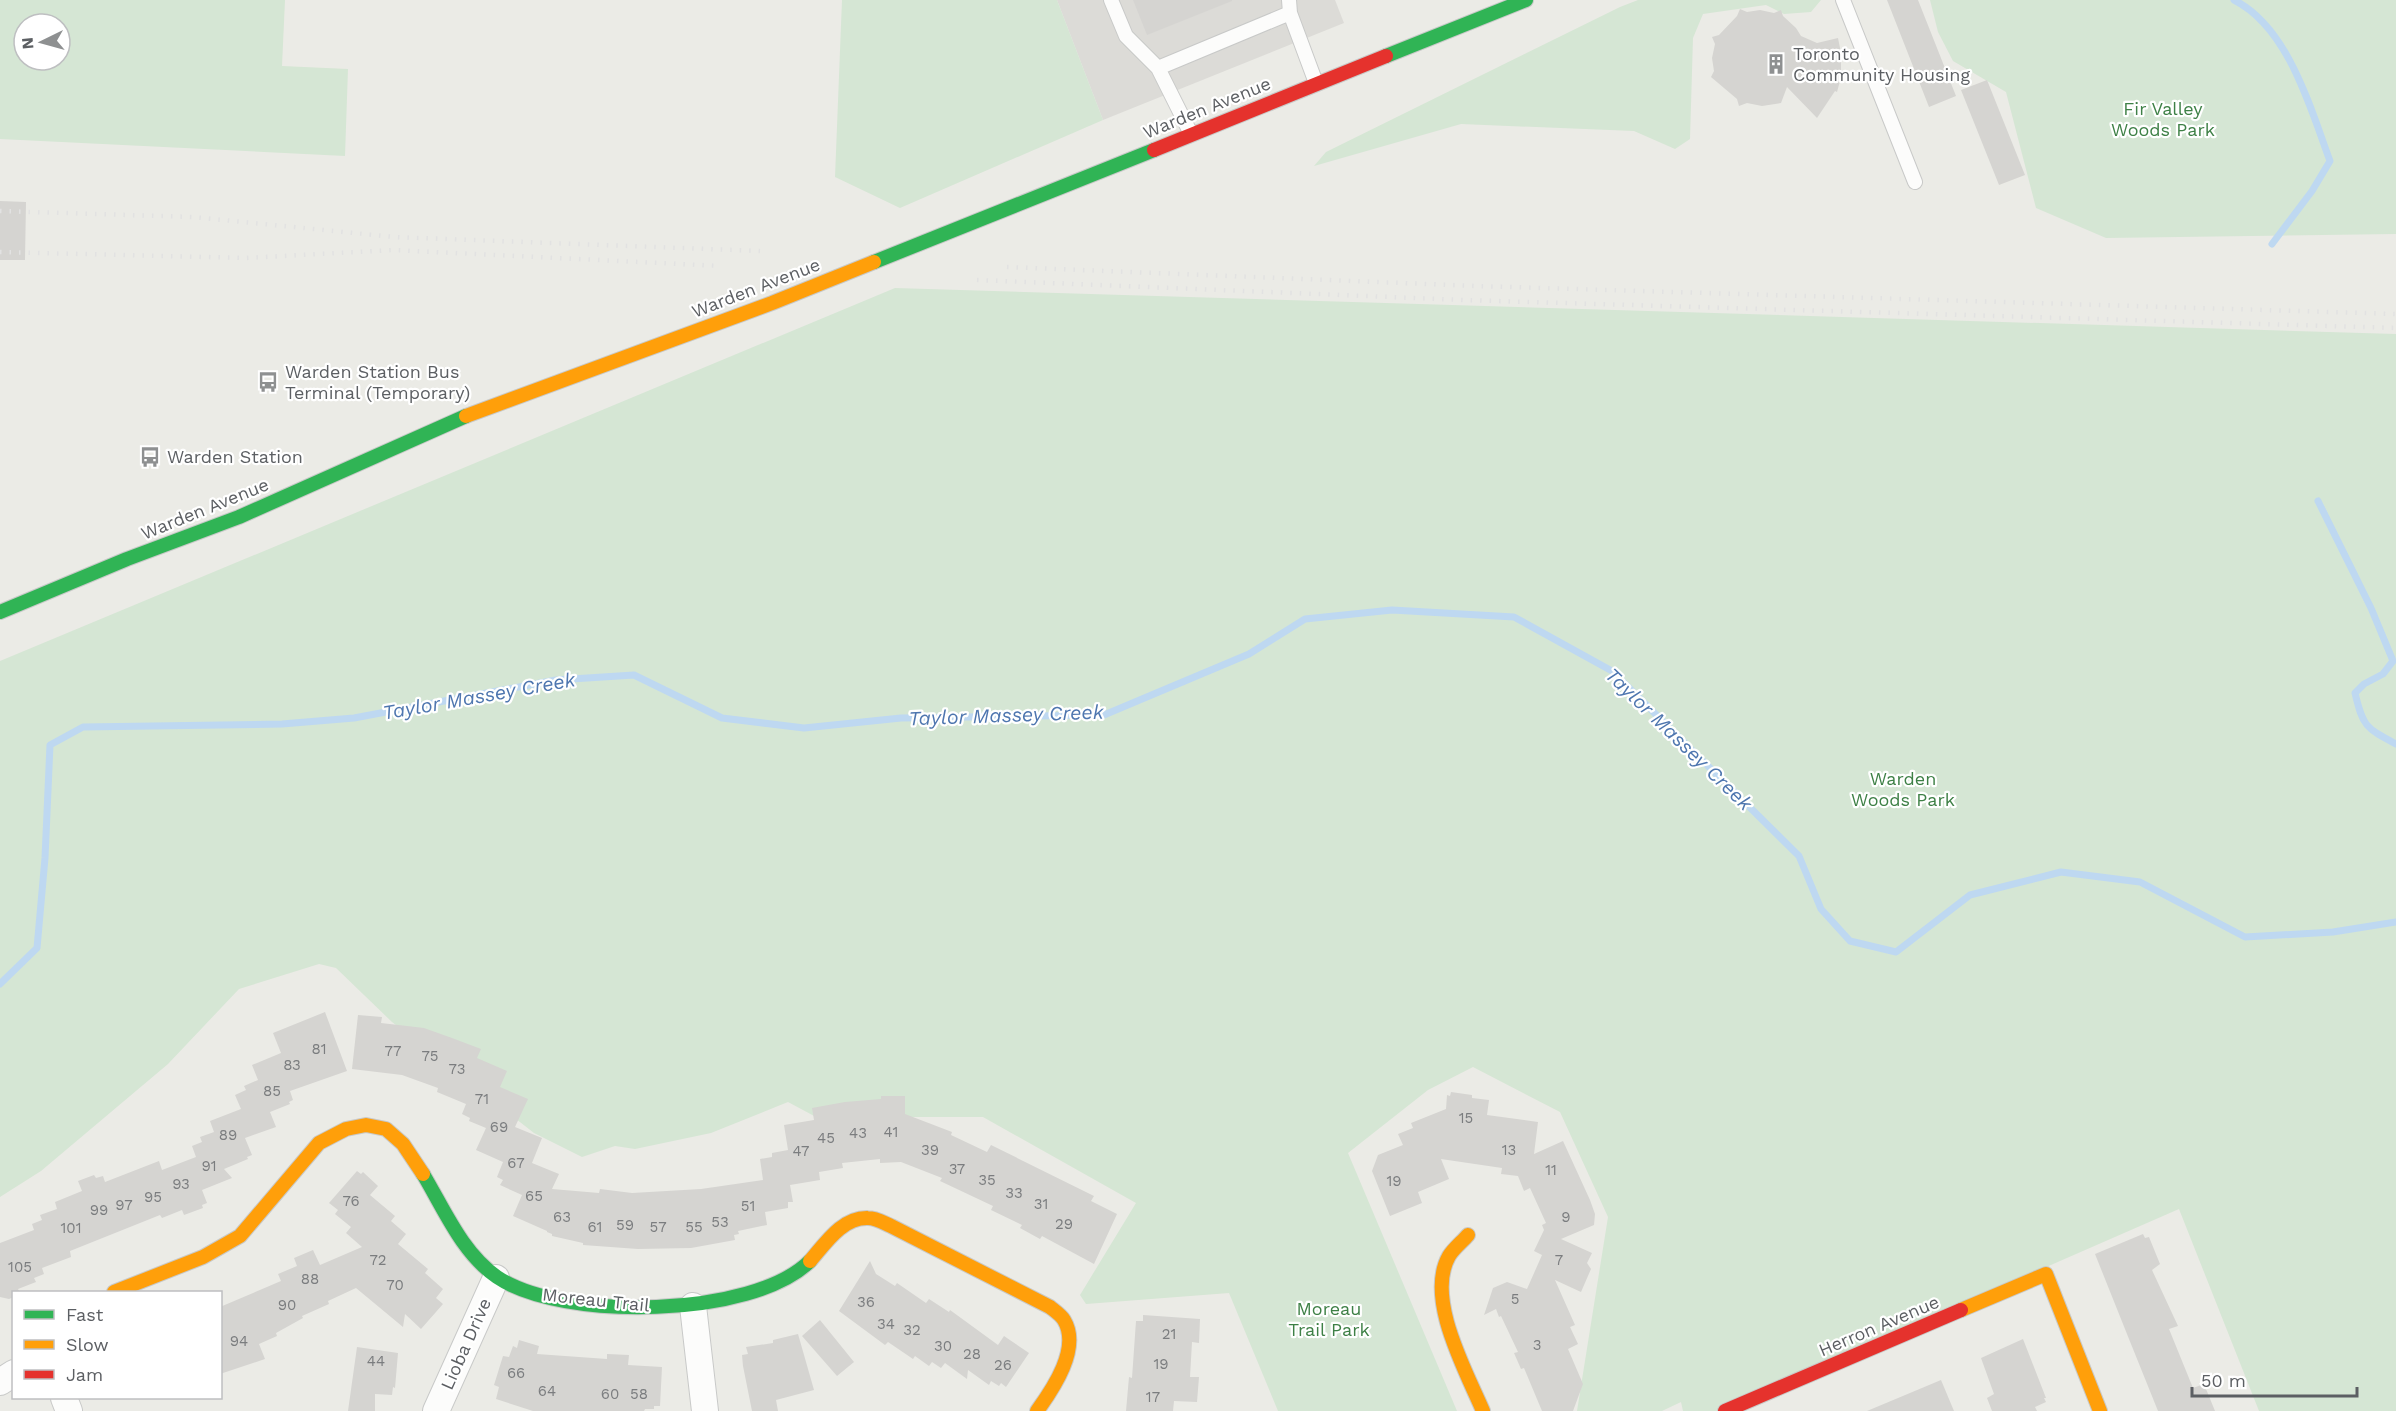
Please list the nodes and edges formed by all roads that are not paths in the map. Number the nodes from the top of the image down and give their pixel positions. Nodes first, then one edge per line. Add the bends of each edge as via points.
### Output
1 (1111, 0) edge
2 (1526, 0) edge
3 (1843, 0) edge
4 (1289, 7) edge
5 (1158, 68) junction
6 (1316, 82) junction
7 (1191, 134) junction
8 (1915, 182) dead end
9 (0, 612) edge
10 (1468, 1235) dead end
11 (496, 1278) junction
12 (119, 1291) edge
13 (693, 1306) junction
14 (436, 1411) edge
15 (705, 1411) edge
16 (1037, 1411) edge
17 (1483, 1411) edge
18 (1725, 1411) edge
19 (2100, 1411) edge

1 - 5 lane via 1126,36
2 - 6 street, Warden Avenue
3 - 8 lane
4 - 5 lane
4 - 6 lane
5 - 7 lane
6 - 7 street, Warden Avenue
7 - 9 street, Warden Avenue via 772,303 469,415 239,517
10 - 17 street via 1449,1257 1440,1286 1445,1317
11 - 12 street, Moreau Trail via 465,1244 413,1157 394,1134 375,1126 353,1126 319,1143 240,1236 204,1257
11 - 13 street, Moreau Trail via 525,1292 558,1300
11 - 14 street, Lioba Drive
13 - 15 street
13 - 16 street, Moreau Trail via 765,1288 802,1269 844,1223 866,1218 891,1226 1050,1307 1065,1320 1069,1346 1062,1369
18 - 19 street, Herron Avenue via 2046,1274

